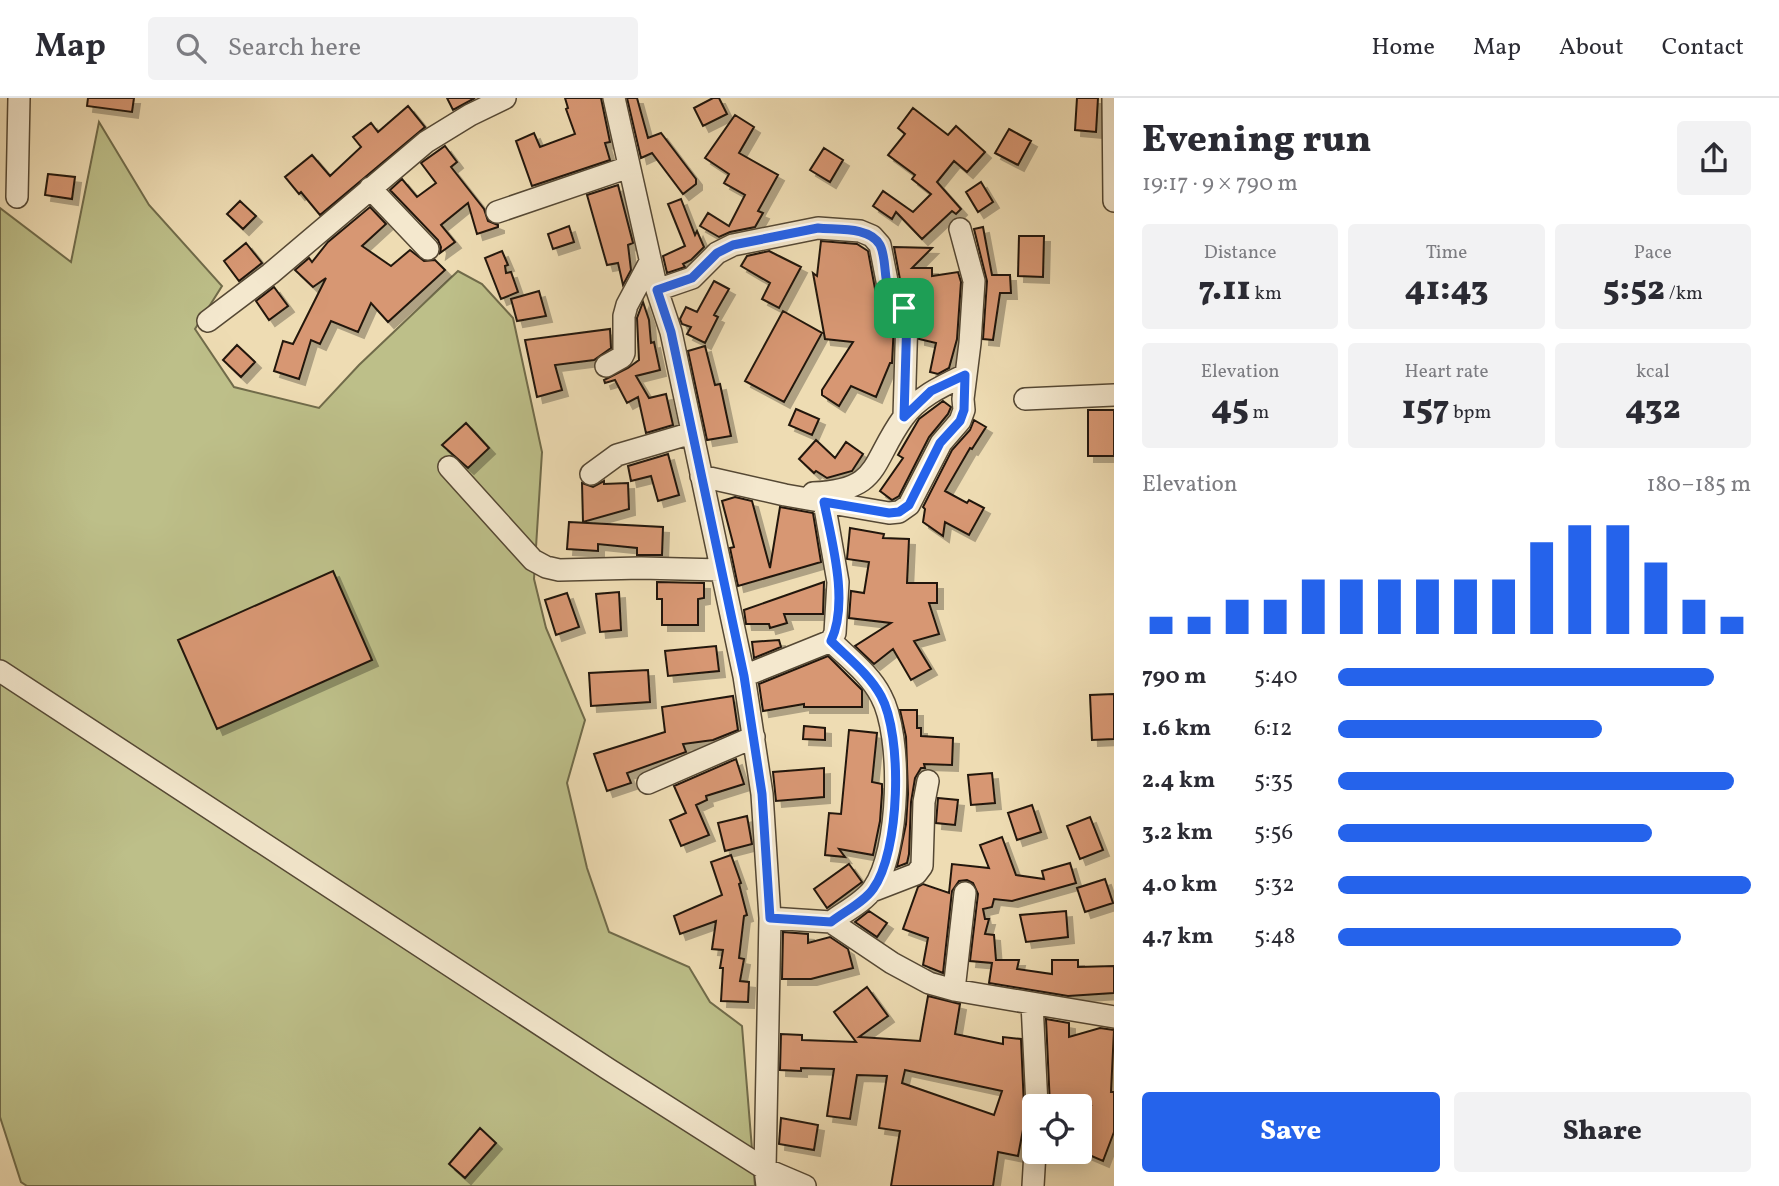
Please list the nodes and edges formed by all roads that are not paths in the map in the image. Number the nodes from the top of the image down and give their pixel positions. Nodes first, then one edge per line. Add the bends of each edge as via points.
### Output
1 (19, 98) edge
2 (505, 98) edge
3 (614, 98) edge
4 (1113, 98) edge
5 (629, 167) junction
6 (370, 188) junction
7 (17, 197) dead end
8 (1114, 201) edge
9 (497, 212) dead end
10 (960, 229) dead end
11 (428, 249) dead end
12 (650, 262) junction
13 (657, 290) junction
14 (208, 321) dead end
15 (606, 366) dead end
16 (965, 375) junction
17 (1114, 395) edge
18 (1025, 399) dead end
19 (904, 417) junction
20 (692, 433) junction
21 (449, 467) dead end
22 (591, 474) dead end
23 (701, 476) junction
24 (785, 495) junction
25 (824, 502) junction
26 (721, 569) junction
27 (831, 641) junction
28 (0, 671) edge
29 (744, 676) junction
30 (754, 737) junction
31 (928, 781) dead end
32 (648, 783) dead end
33 (872, 891) junction
34 (965, 893) dead end
35 (770, 918) junction
36 (831, 922) junction
37 (954, 990) junction
38 (1032, 1003) junction
39 (1114, 1017) edge
40 (1036, 1094) edge
41 (1034, 1164) edge
42 (766, 1177) edge
43 (806, 1186) edge
44 (1033, 1186) edge

1 - 7 street
2 - 6 street via 426,142
3 - 5 street
4 - 8 street
5 - 9 street
5 - 12 street
6 - 11 street
6 - 14 street
10 - 16 street via 974,282
12 - 13 street
12 - 15 street via 626,305 624,353
13 - 19 street via 692,278 717,253 733,245 818,228 872,236 880,245 889,291 907,315
13 - 20 street via 671,332
16 - 19 street via 931,391
16 - 25 street via 960,421 940,443 909,505 889,513
17 - 18 street
19 - 24 street via 869,478 824,493
20 - 22 street via 617,455
20 - 23 street
21 - 26 street via 533,560 546,567
23 - 24 street
23 - 26 street
24 - 25 street
25 - 27 street via 838,582
26 - 29 street
27 - 29 street
27 - 33 street via 882,697 893,740 892,830 885,866
28 - 42 street
29 - 30 street
30 - 32 street
30 - 35 street
31 - 33 street via 922,866 916,874
33 - 36 street
34 - 37 street
35 - 36 street
35 - 42 street
36 - 37 street via 892,963 929,983
37 - 38 street
38 - 39 street
38 - 40 street
41 - 44 street
42 - 43 street

